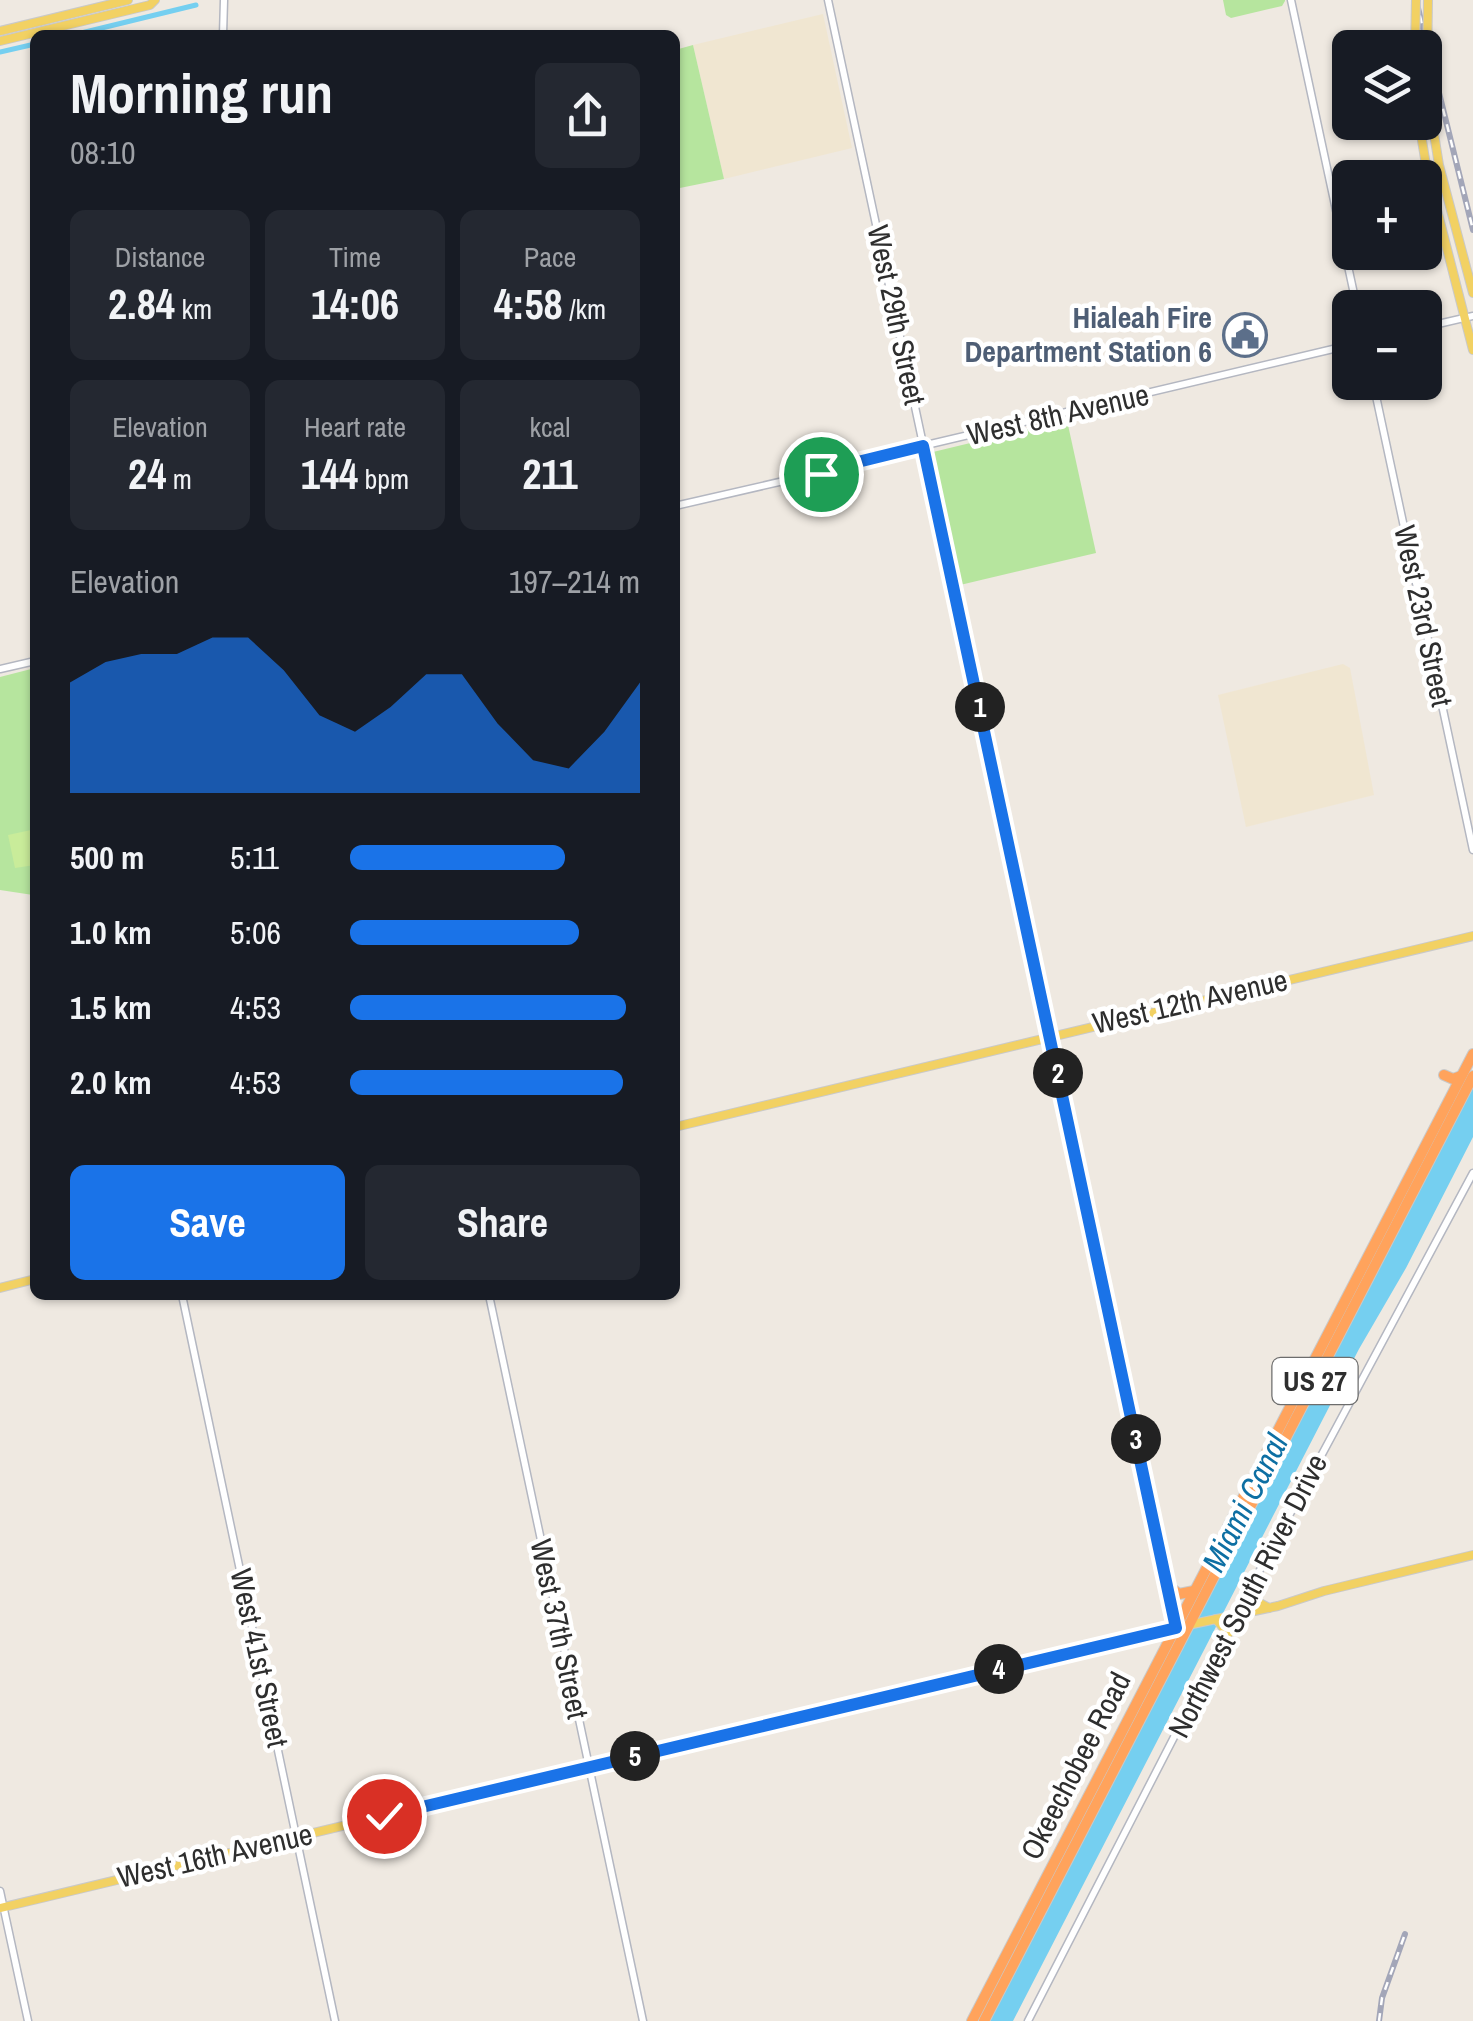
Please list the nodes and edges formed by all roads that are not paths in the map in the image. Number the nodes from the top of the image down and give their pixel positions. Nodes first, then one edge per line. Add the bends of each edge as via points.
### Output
1 (128, 0) edge
2 (155, 0) edge
3 (224, 0) edge
4 (828, 0) edge
5 (1291, 0) edge
6 (1416, 0) edge
7 (1428, 0) edge
8 (112, 4) junction
9 (106, 16) junction
10 (0, 30) edge
11 (47, 30) edge
12 (223, 30) edge
13 (1415, 30) edge
14 (30, 34) edge
15 (0, 41) edge
16 (1422, 140) edge
17 (1352, 290) edge
18 (1473, 293) edge
19 (1469, 317) edge
20 (1442, 323) edge
21 (1332, 349) edge
22 (1473, 350) edge
23 (1376, 400) edge
24 (923, 446) junction
25 (680, 505) edge
26 (30, 662) edge
27 (0, 670) edge
28 (1473, 850) edge
29 (1473, 936) edge
30 (1051, 1036) junction
31 (1473, 1054) edge
32 (1444, 1075) dead end
33 (1467, 1076) edge
34 (1449, 1100) junction
35 (1448, 1125) junction
36 (680, 1126) edge
37 (1473, 1173) edge
38 (30, 1280) edge
39 (0, 1288) edge
40 (183, 1300) edge
41 (491, 1300) edge
42 (1473, 1555) edge
43 (1167, 1585) junction
44 (1250, 1589) junction
45 (1195, 1590) junction
46 (1269, 1608) junction
47 (1238, 1614) junction
48 (1220, 1618) junction
49 (1192, 1624) junction
50 (1176, 1628) junction
51 (1226, 1631) junction
52 (588, 1767) junction
53 (297, 1837) junction
54 (0, 1891) edge
55 (2, 1907) edge
56 (28, 2021) edge
57 (336, 2021) edge
58 (642, 2021) edge
59 (972, 2021) edge
60 (984, 2021) edge
61 (1028, 2021) edge

1 - 8 main road
2 - 9 main road
3 - 12 street
4 - 24 street, West 29th Street
5 - 17 street
6 - 13 main road, bridge
7 - 18 main road, bridge via 1430,115
8 - 9 main road
8 - 10 main road
9 - 11 main road
14 - 15 main road
16 - 19 main road
19 - 20 street
19 - 22 main road
21 - 24 street, West 8th Avenue
23 - 28 street, West 23rd Street
24 - 25 street, West 8th Avenue
24 - 30 street, West 29th Street
26 - 27 street
29 - 30 main road, West 12th Avenue
30 - 36 main road, West 12th Avenue
30 - 43 street, West 29th Street
31 - 33 highway, Okeechobee Road / US 27
32 - 33 highway
33 - 34 highway, Okeechobee Road / US 27
33 - 35 highway, Okeechobee Road / US 27
34 - 35 highway
34 - 45 highway, Okeechobee Road / US 27
35 - 49 highway, Okeechobee Road / US 27
37 - 44 street, Northwest South River Drive
38 - 39 main road
40 - 53 street, West 41st Street
41 - 52 street, West 37th Street
42 - 46 main road, West 16th Avenue
43 - 45 highway via 1179,1594
43 - 50 street, West 29th Street
44 - 46 main road
44 - 47 street, Northwest South River Drive
45 - 50 highway, Okeechobee Road / US 27
46 - 47 main road, West 16th Avenue
47 - 48 main road, West 16th Avenue
47 - 51 street, Northwest South River Drive
48 - 49 main road, West 16th Avenue
48 - 51 main road
49 - 50 main road, West 16th Avenue
49 - 60 highway, Okeechobee Road / US 27
50 - 52 main road, West 16th Avenue
50 - 59 highway, Okeechobee Road / US 27
51 - 61 street, Northwest South River Drive
52 - 53 main road, West 16th Avenue
52 - 58 street, West 37th Street
53 - 55 main road, West 16th Avenue
53 - 57 street, West 41st Street
54 - 55 street
55 - 56 street

